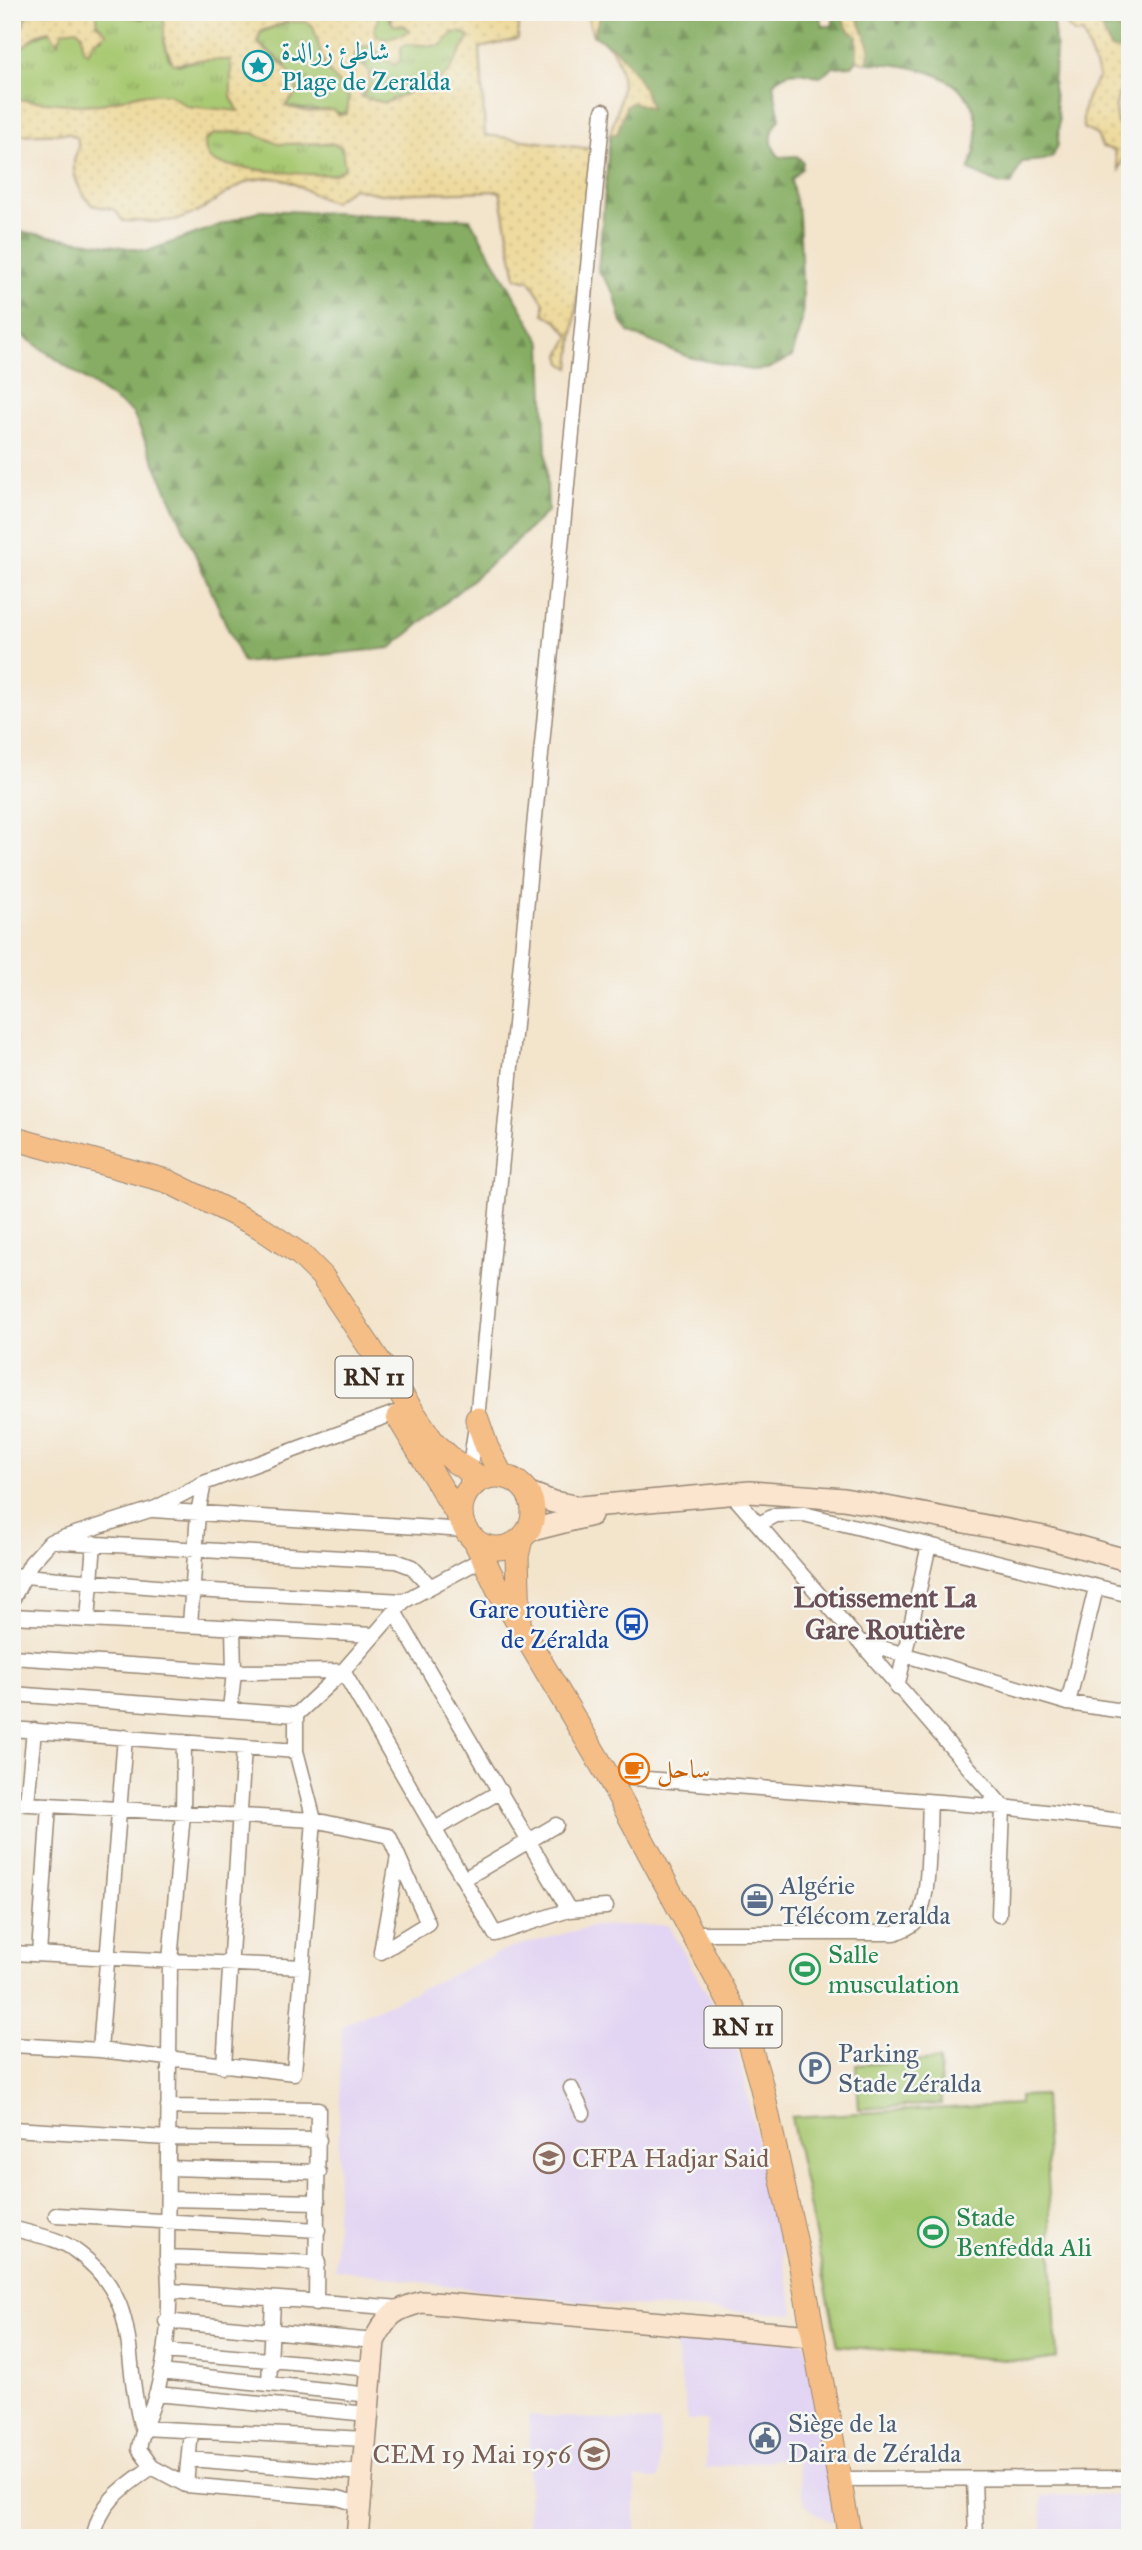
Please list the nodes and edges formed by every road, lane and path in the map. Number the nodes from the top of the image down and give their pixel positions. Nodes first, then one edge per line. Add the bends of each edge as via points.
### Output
1 (603, 111) dead end
2 (12, 1139) edge
3 (276, 1239) junction
4 (395, 1413) junction
5 (476, 1426) junction
6 (444, 1453) junction
7 (480, 1480) junction
8 (204, 1483) junction
9 (527, 1492) junction
10 (770, 1494) junction
11 (737, 1500) junction
12 (149, 1510) junction
13 (198, 1513) junction
14 (758, 1524) junction
15 (524, 1535) junction
16 (471, 1537) junction
17 (50, 1542) junction
18 (94, 1543) junction
19 (929, 1545) junction
20 (195, 1550) junction
21 (1130, 1561) edge
22 (18, 1576) edge
23 (91, 1581) junction
24 (429, 1585) junction
25 (1096, 1588) junction
26 (193, 1590) junction
27 (1130, 1595) edge
28 (12, 1600) edge
29 (399, 1607) junction
30 (12, 1616) edge
31 (88, 1620) junction
32 (519, 1621) junction
33 (190, 1625) junction
34 (233, 1628) junction
35 (373, 1635) junction
36 (857, 1640) junction
37 (904, 1654) junction
38 (12, 1657) edge
39 (343, 1671) junction
40 (234, 1672) junction
41 (897, 1688) junction
42 (12, 1694) edge
43 (1068, 1703) junction
44 (230, 1710) junction
45 (1130, 1712) edge
46 (296, 1714) junction
47 (12, 1729) edge
48 (34, 1730) junction
49 (125, 1737) junction
50 (184, 1742) junction
51 (244, 1746) junction
52 (296, 1751) junction
53 (608, 1776) junction
54 (501, 1790) junction
55 (930, 1802) junction
56 (12, 1803) edge
57 (27, 1804) junction
58 (49, 1805) junction
59 (1003, 1807) junction
60 (118, 1808) junction
61 (183, 1813) junction
62 (240, 1818) junction
63 (314, 1820) junction
64 (1130, 1822) edge
65 (556, 1825) dead end
66 (435, 1829) junction
67 (530, 1841) junction
68 (398, 1856) junction
69 (464, 1879) junction
70 (606, 1908) dead end
71 (569, 1910) junction
72 (999, 1916) dead end
73 (692, 1934) junction
74 (12, 1953) edge
75 (39, 1954) junction
76 (107, 1958) junction
77 (170, 1961) junction
78 (231, 1966) junction
79 (302, 1967) junction
80 (12, 2045) edge
81 (100, 2050) junction
82 (169, 2057) junction
83 (225, 2066) junction
84 (571, 2088) dead end
85 (168, 2107) junction
86 (583, 2113) dead end
87 (12, 2129) edge
88 (168, 2138) junction
89 (318, 2140) junction
90 (168, 2168) junction
91 (318, 2172) junction
92 (168, 2199) junction
93 (318, 2202) junction
94 (56, 2215) dead end
95 (167, 2223) junction
96 (12, 2228) edge
97 (318, 2230) junction
98 (167, 2257) junction
99 (318, 2263) junction
100 (172, 2291) junction
101 (273, 2301) junction
102 (316, 2303) junction
103 (401, 2308) junction
104 (166, 2321) junction
105 (272, 2331) junction
106 (812, 2336) junction
107 (374, 2341) junction
108 (165, 2351) junction
109 (269, 2360) junction
110 (372, 2369) junction
111 (161, 2372) junction
112 (269, 2384) junction
113 (156, 2394) junction
114 (369, 2404) junction
115 (142, 2428) junction
116 (191, 2431) junction
117 (366, 2439) junction
118 (189, 2459) junction
119 (152, 2467) junction
120 (363, 2473) junction
121 (1130, 2478) edge
122 (840, 2479) junction
123 (974, 2479) junction
124 (186, 2485) junction
125 (357, 2527) edge
126 (94, 2538) edge
127 (850, 2538) edge
128 (976, 2538) edge

1 - 5 street
2 - 3 main road, RN 11 via 167,1181 239,1214
3 - 4 main road, RN 11 via 328,1299
3 - 6 main road via 302,1255 322,1276 387,1378
4 - 8 street
4 - 16 main road, RN 11
5 - 6 main road via 461,1446
5 - 7 street
5 - 7 main road via 486,1448
6 - 7 main road
7 - 9 main road via 512,1478
7 - 16 main road via 462,1502
8 - 12 street
8 - 13 street
9 - 10 main road via 565,1505 589,1507 726,1493
9 - 15 main road via 533,1511
10 - 11 main road
10 - 21 main road via 844,1499 1044,1536
11 - 14 street
11 - 15 main road via 582,1516
12 - 13 street
12 - 17 street
13 - 16 street
13 - 20 street
14 - 19 street via 776,1515 804,1514
14 - 36 street
15 - 16 main road via 503,1548 492,1548
15 - 32 main road via 517,1556
16 - 24 street
16 - 32 main road, RN 11
17 - 18 street
17 - 22 street
18 - 20 street
18 - 23 street
19 - 25 street
19 - 37 street
20 - 24 street via 396,1561 419,1572
20 - 26 street
22 - 23 street
22 - 28 street
23 - 26 street
23 - 31 street
24 - 29 street
25 - 27 street
25 - 43 street
26 - 29 street
26 - 33 street
29 - 35 street
29 - 54 street
30 - 31 street
31 - 33 street
32 - 53 main road, RN 11
33 - 34 street
34 - 35 street
34 - 40 street
35 - 39 street
36 - 37 street
36 - 41 street
37 - 41 street
37 - 43 street
38 - 40 street
39 - 40 street
39 - 46 street
39 - 66 street
40 - 44 street
41 - 59 street
42 - 44 street
43 - 45 street
44 - 46 street
46 - 52 street
47 - 48 street
48 - 49 street
48 - 57 street
49 - 50 street
49 - 60 street
50 - 51 street
50 - 61 street
51 - 52 street
51 - 62 street
52 - 63 street
53 - 55 street
53 - 73 main road, RN 11
54 - 66 street
54 - 67 street
55 - 59 street
55 - 73 street via 924,1903 908,1927 895,1933
56 - 57 street
57 - 58 street
58 - 60 street
58 - 75 street
59 - 64 street
59 - 72 street
60 - 61 street
60 - 76 street
61 - 62 street
61 - 77 street
62 - 63 street
62 - 78 street
63 - 68 street via 389,1836
63 - 79 street
65 - 67 street
66 - 69 street
67 - 69 street
67 - 71 street
68 - 68 street via 391,1897 381,1952 428,1923
69 - 71 street via 495,1934
70 - 71 street
73 - 106 main road, RN 11 via 746,2033 802,2267
74 - 75 street
75 - 76 street
76 - 77 street
76 - 81 street
77 - 78 street
77 - 82 street
78 - 79 street
78 - 83 street
79 - 83 street via 294,2073
80 - 81 street
81 - 82 street
82 - 83 street
82 - 85 street
84 - 86 street
85 - 88 street
85 - 89 street via 318,2109
87 - 88 street
88 - 89 street
88 - 90 street
89 - 91 street
90 - 91 street
90 - 92 street
91 - 93 street
92 - 93 street
92 - 95 street
93 - 97 street
94 - 95 street
95 - 97 street
95 - 98 street
96 - 115 street via 72,2248 100,2274 122,2306 134,2401
97 - 99 street
98 - 99 street
98 - 100 street
99 - 102 street
100 - 101 street
100 - 104 street
101 - 102 street
101 - 105 street
102 - 103 street
103 - 106 main road via 422,2302
103 - 107 main road via 386,2317
104 - 105 street
104 - 108 street
105 - 107 street
105 - 109 street
106 - 122 main road, RN 11
107 - 110 main road
108 - 109 street
108 - 111 street
109 - 110 street
109 - 112 street
110 - 114 main road
111 - 112 street
111 - 113 street
112 - 114 street
113 - 114 street
113 - 115 street
114 - 117 main road
115 - 116 street
115 - 119 street via 139,2449
116 - 117 street
116 - 118 street
117 - 120 main road
118 - 120 street
118 - 124 street
119 - 124 street
119 - 126 street via 118,2491 95,2522
120 - 125 main road
121 - 123 street
122 - 123 street
122 - 127 main road, RN 11
123 - 128 street
124 - 125 street via 338,2498

